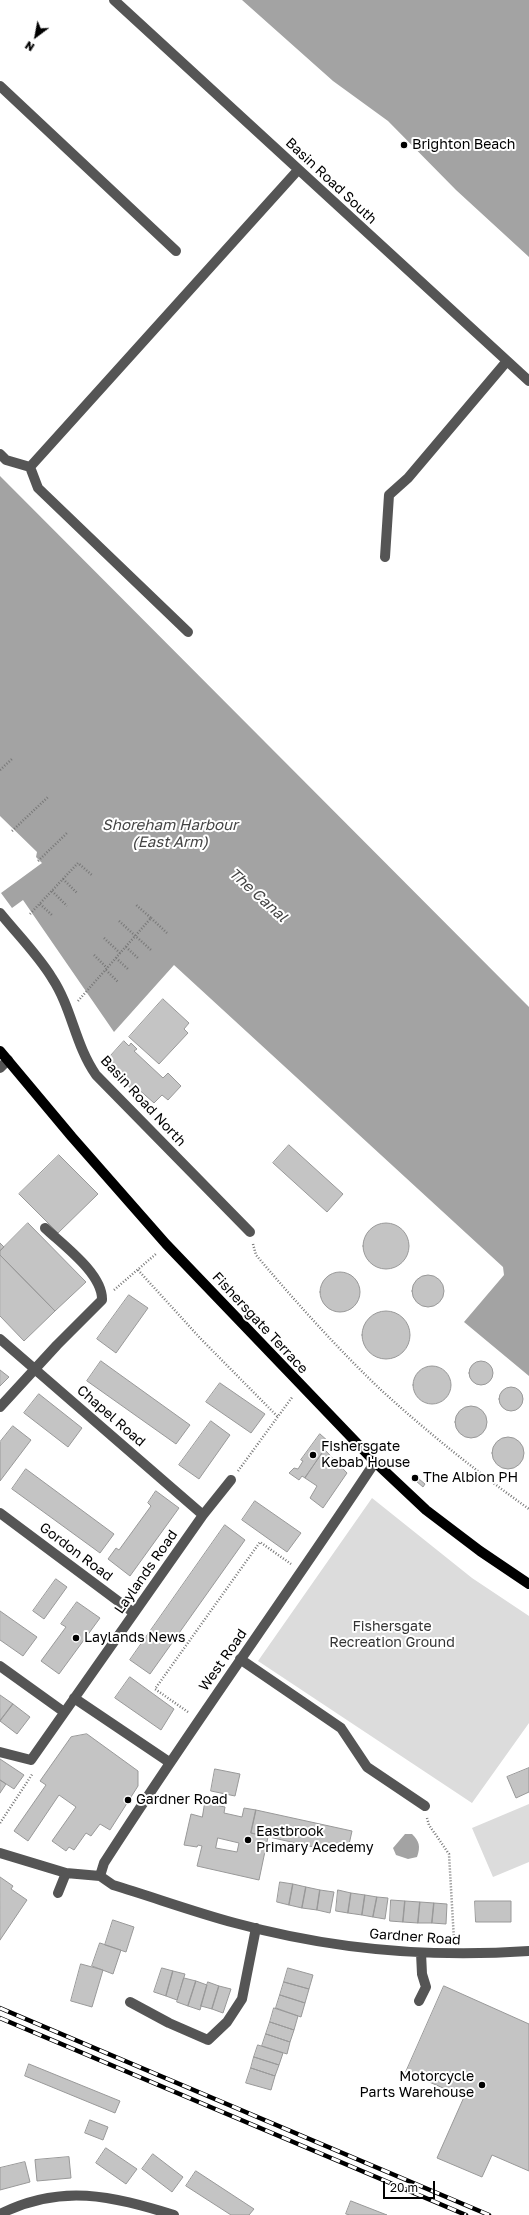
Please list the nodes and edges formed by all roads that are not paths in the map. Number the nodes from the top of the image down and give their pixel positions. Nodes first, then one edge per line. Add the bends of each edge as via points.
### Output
1 (114, 0) edge
2 (0, 86) edge
3 (298, 170) junction
4 (176, 251) dead end
5 (507, 361) junction
6 (529, 381) edge
7 (0, 454) edge
8 (30, 467) junction
9 (385, 557) dead end
10 (188, 632) dead end
11 (0, 913) edge
12 (0, 1051) edge
13 (8, 1060) junction
14 (0, 1068) edge
15 (44, 1228) dead end
16 (250, 1232) road end
17 (0, 1339) edge
18 (35, 1368) junction
19 (0, 1407) edge
20 (375, 1462) junction
21 (232, 1480) road end
22 (0, 1513) edge
23 (203, 1515) junction
24 (529, 1584) edge
25 (134, 1613) junction
26 (240, 1659) junction
27 (0, 1666) edge
28 (74, 1698) junction
29 (64, 1712) junction
30 (0, 1752) edge
31 (169, 1762) junction
32 (425, 1806) road end
33 (0, 1853) edge
34 (66, 1873) junction
35 (100, 1876) junction
36 (58, 1893) dead end
37 (256, 1928) junction
38 (529, 1951) edge
39 (421, 1953) junction
40 (419, 2001) dead end
41 (130, 2002) dead end
42 (0, 2214) edge
43 (174, 2215) edge

1 - 3 street, Basin Road South
2 - 4 street
3 - 5 street, Basin Road South
3 - 8 street
5 - 6 street, Basin Road South
5 - 9 street via 408,478 389,495
7 - 8 street via 6,460
8 - 10 street via 38,488
11 - 16 street, Basin Road North via 52,977 86,1060 96,1075
12 - 13 main road, Fishersgate Terrace
13 - 14 street
13 - 20 main road, Fishersgate Terrace via 166,1244
15 - 18 street via 91,1272 102,1293 102,1300
17 - 18 street, Chapel Road
18 - 19 street
18 - 23 street, Chapel Road
20 - 24 main road, Fishersgate Terrace via 426,1510
20 - 26 street, West Road
21 - 23 street, Laylands Road
22 - 25 street, Gordon Road
23 - 25 street, Laylands Road
25 - 28 street, Laylands Road
26 - 31 street, West Road
26 - 32 street via 341,1728 367,1767
27 - 29 street
28 - 29 street, Laylands Road
28 - 31 street
29 - 30 street, Laylands Road via 30,1760
31 - 35 street, West Road via 104,1863
33 - 34 street, Gardner Road
34 - 35 street, Gardner Road
34 - 36 street
35 - 37 street, Gardner Road via 113,1885
37 - 39 street, Gardner Road via 347,1946
37 - 41 street via 242,1999 228,2022 208,2040
38 - 39 street, Gardner Road via 455,1955
39 - 40 street via 422,1974 426,1987
42 - 43 street via 44,2197 84,2194 130,2202

